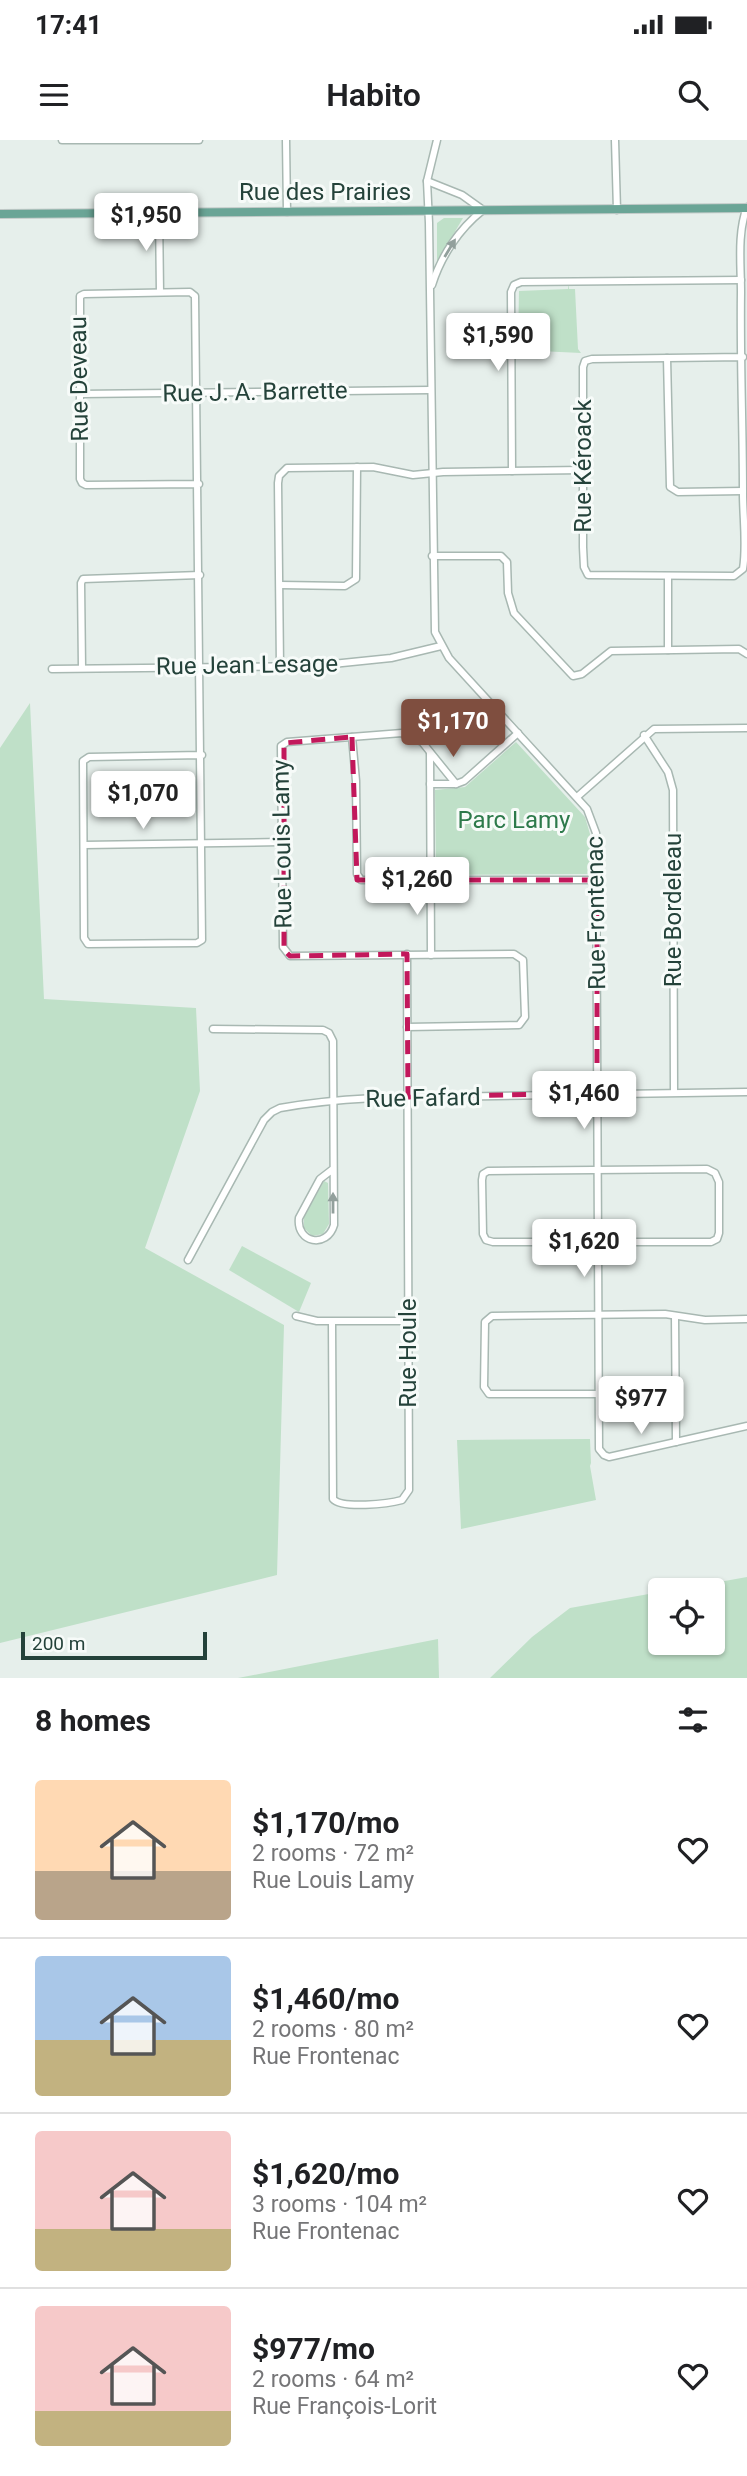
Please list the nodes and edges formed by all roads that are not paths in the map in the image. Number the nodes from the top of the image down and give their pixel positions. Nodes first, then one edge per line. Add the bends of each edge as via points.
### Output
1 (62, 140) edge
2 (199, 140) edge
3 (286, 140) edge
4 (437, 140) edge
5 (615, 140) edge
6 (427, 180) junction
7 (747, 208) edge
8 (483, 210) junction
9 (617, 210) junction
10 (428, 211) junction
11 (287, 212) junction
12 (159, 213) junction
13 (0, 214) edge
14 (741, 280) junction
15 (160, 292) junction
16 (430, 293) junction
17 (743, 357) junction
18 (667, 358) junction
19 (430, 390) junction
20 (198, 393) junction
21 (80, 394) junction
22 (745, 444) edge
23 (357, 467) junction
24 (583, 470) junction
25 (512, 471) junction
26 (432, 474) junction
27 (199, 484) junction
28 (743, 491) junction
29 (432, 556) junction
30 (200, 575) junction
31 (668, 577) junction
32 (279, 585) junction
33 (441, 646) junction
34 (668, 650) junction
35 (747, 654) edge
36 (280, 666) junction
37 (201, 667) junction
38 (52, 668) dead end
39 (82, 668) junction
40 (747, 728) edge
41 (518, 733) junction
42 (644, 735) junction
43 (352, 737) junction
44 (430, 753) junction
45 (202, 755) junction
46 (430, 784) junction
47 (456, 784) junction
48 (577, 797) junction
49 (281, 842) junction
50 (203, 844) junction
51 (84, 845) junction
52 (430, 880) junction
53 (597, 880) junction
54 (407, 954) junction
55 (431, 955) junction
56 (407, 1027) junction
57 (213, 1030) dead end
58 (674, 1092) junction
59 (597, 1093) junction
60 (747, 1093) edge
61 (408, 1097) junction
62 (334, 1102) junction
63 (333, 1169) junction
64 (598, 1170) junction
65 (599, 1242) junction
66 (188, 1260) dead end
67 (598, 1315) junction
68 (296, 1316) dead end
69 (675, 1317) junction
70 (747, 1319) edge
71 (408, 1321) junction
72 (332, 1322) junction
73 (598, 1394) junction
74 (747, 1426) edge
75 (676, 1442) junction

1 - 2 street
3 - 11 street
4 - 6 street, Rue Frontenac
5 - 9 street
6 - 8 street, Rue des Prairies
6 - 10 street, Rue Frontenac
7 - 9 main road, Rue des Prairies
7 - 14 street via 742,220
8 - 9 main road, Rue des Prairies
8 - 10 main road, Rue des Prairies
16 -> 8 street via 437,271 462,229
10 - 11 main road, Rue des Prairies
10 - 16 street, Rue Frontenac
11 - 12 main road, Rue des Prairies
12 - 13 main road, Rue des Prairies
12 - 15 street
14 - 17 street
14 - 25 street via 514,285
15 - 20 street, Rue Deveau via 195,296
15 - 21 street, Rue Deveau via 80,296
16 - 19 street, Rue Frontenac
17 - 18 street, Rue Kéroack
17 - 22 street
18 - 24 street, Rue Kéroack via 585,361
18 - 28 street via 670,486 678,492
19 - 20 street, Rue J. A. Barrette
19 - 26 street, Rue Frontenac
20 - 21 street, Rue J. A. Barrette
20 - 27 street, Rue Deveau
21 - 27 street, Rue Deveau via 83,484
22 - 28 street
23 - 26 street
23 - 32 street via 291,467 280,474
23 - 32 street via 356,579 345,586
24 - 25 street
24 - 31 street, Rue Kéroack via 586,573 593,577
25 - 26 street
26 - 29 street, Rue Frontenac
27 - 30 street, Rue Deveau
28 - 31 street, Rue Kéroack via 744,566 740,573
29 - 33 street, Rue Frontenac via 433,623
29 - 34 street via 505,558 512,610 573,676 611,651
30 - 37 street, Rue Deveau
30 - 39 street via 83,579
31 - 34 street
32 - 36 street
33 - 36 street, Rue Jean Lesage via 371,660
33 - 41 street, Rue Frontenac
34 - 35 street via 738,649
36 - 37 street, Rue Jean Lesage
37 - 39 street, Rue Jean Lesage
37 - 45 street, Rue Deveau
38 - 39 street, Rue Jean Lesage
40 - 42 street via 662,728
41 - 47 street
41 - 48 street, Rue Frontenac
42 - 48 street
42 - 58 street, Rue Bordeleau via 673,786
43 - 44 street, Rue Louis Lamy via 402,733 419,740
43 - 49 street, Rue Louis Lamy via 281,746
43 - 52 street via 358,876 363,880
44 - 46 street
44 - 47 street, Rue Louis Lamy
45 - 50 street, Rue Deveau
45 - 51 street via 85,759
46 - 47 street
46 - 52 street
48 - 53 street, Rue Frontenac via 595,826
49 - 50 street
49 - 54 street, Rue Louis Lamy via 286,954
50 - 51 street
50 - 51 street, Rue Deveau via 201,942 97,944 86,943 84,930
52 - 53 street
52 - 55 street
53 - 59 street, Rue Frontenac
54 - 55 street, Rue Louis Lamy
54 - 56 street, Rue Houle
55 - 56 street, Rue Louis Lamy via 519,956 524,964 525,1017 511,1026
56 - 61 street, Rue Houle
57 - 62 street via 328,1032 333,1041
58 - 59 street, Rue Fafard
58 - 60 street, Rue Fafard
59 - 61 street, Rue Fafard
59 - 64 street, Rue Frontenac
61 - 62 street, Rue Fafard
61 - 71 street, Rue Houle
62 - 63 street
62 - 66 street, Rue Fafard via 280,1108 267,1117
63 -> 63 street via 320,1179 299,1218 302,1235 313,1241 332,1231
64 - 65 street, Rue Frontenac
64 - 65 street via 491,1170 483,1174 482,1231 488,1241
64 - 65 street via 707,1169 717,1175 719,1195 719,1233 713,1241
65 - 67 street, Rue Frontenac
67 - 69 street
67 - 73 street, Rue Frontenac
67 - 73 street via 492,1316 483,1326 484,1387 489,1394
68 - 72 street
69 - 70 street
69 - 75 street
71 - 72 street
71 - 72 street, Rue Houle via 408,1493 393,1503 351,1504 338,1504 332,1495
73 - 75 street, Rue Frontenac via 602,1453 609,1457
74 - 75 street

